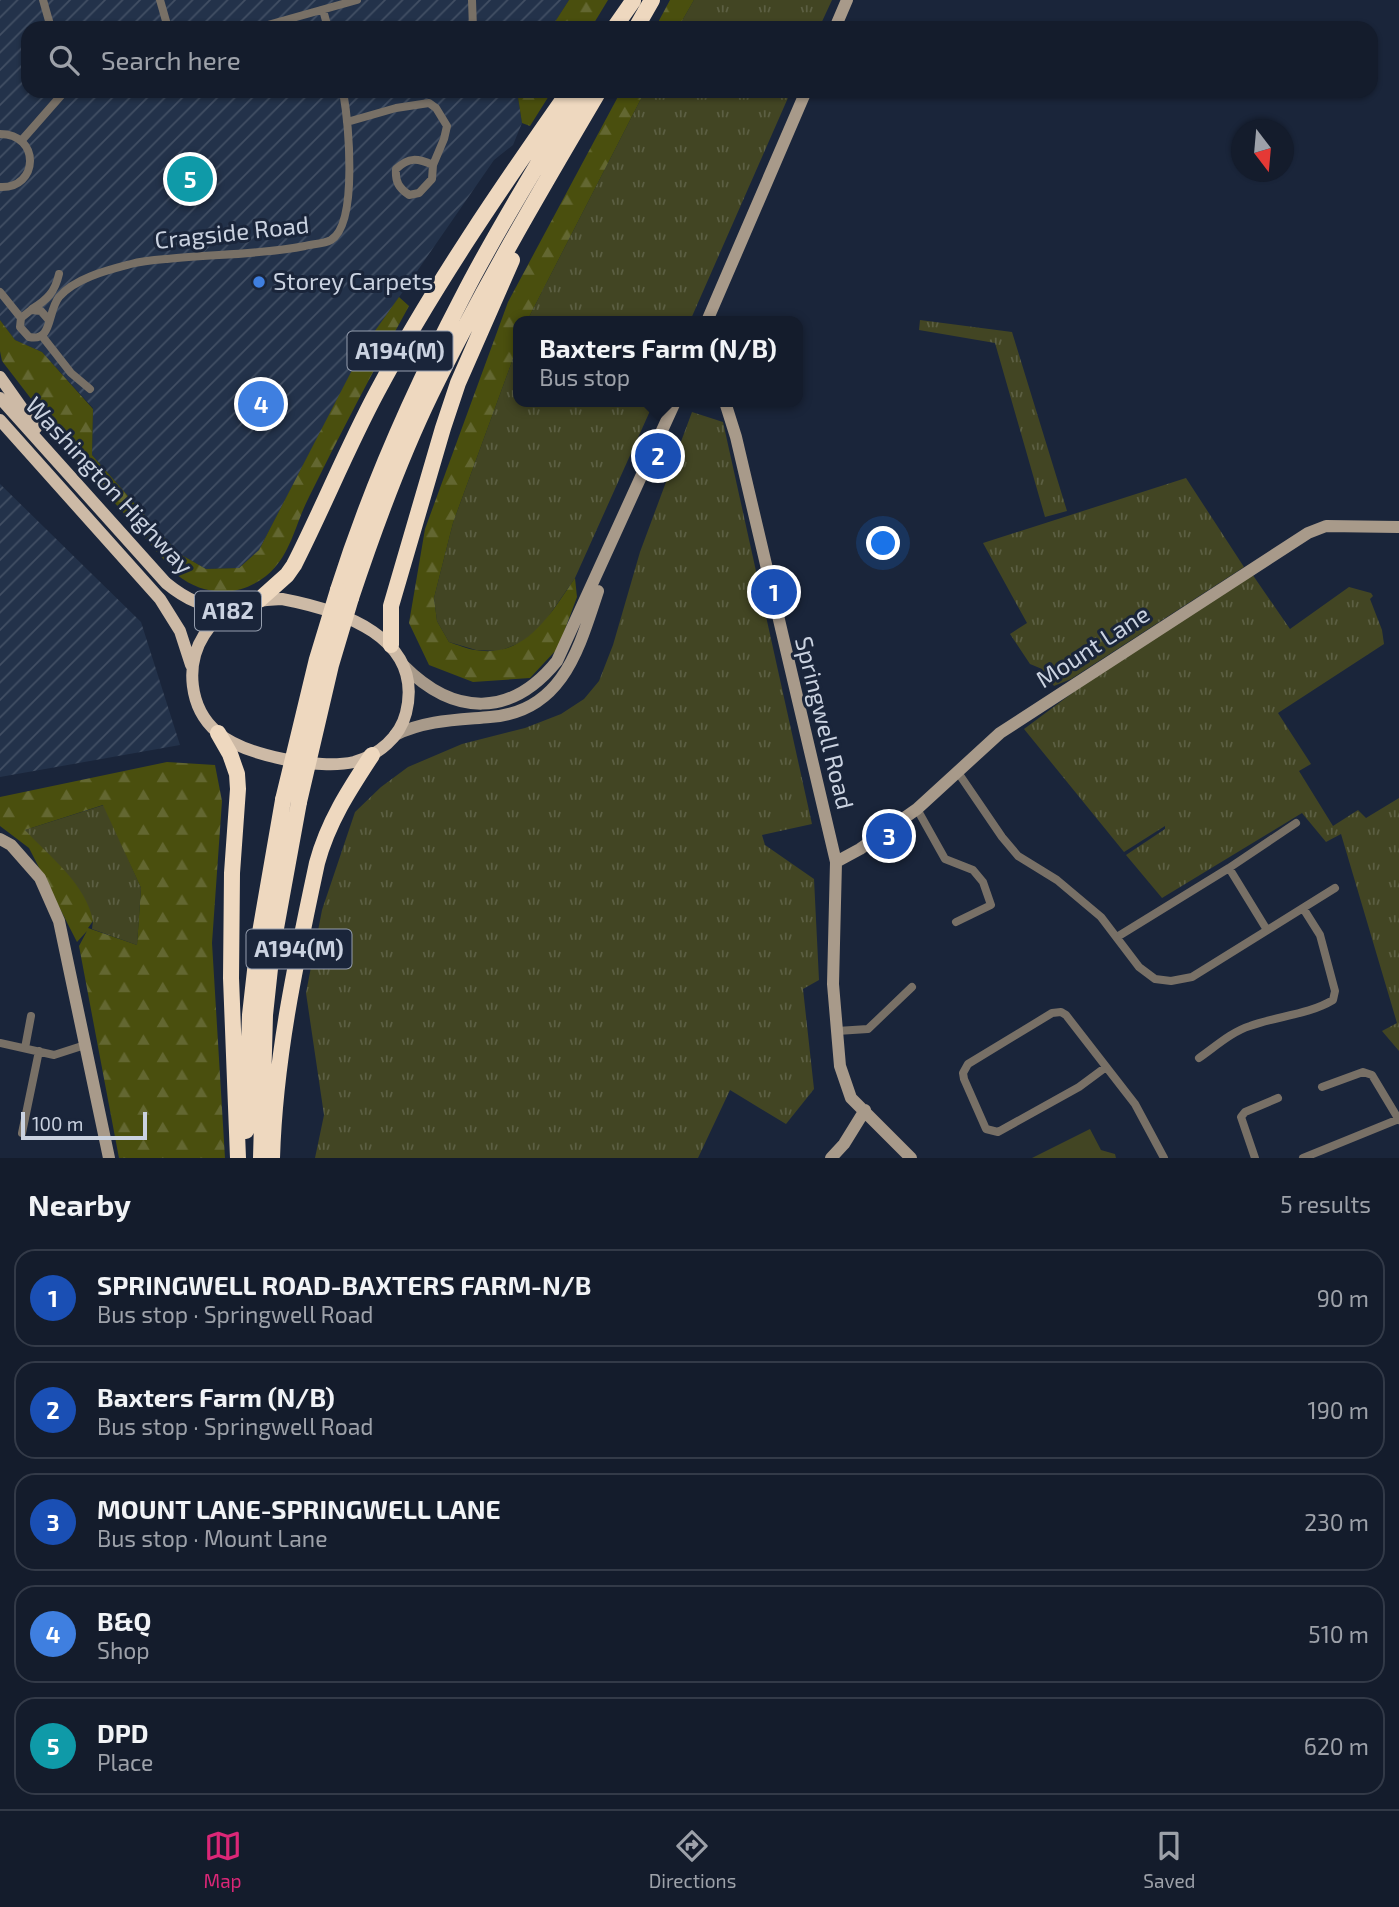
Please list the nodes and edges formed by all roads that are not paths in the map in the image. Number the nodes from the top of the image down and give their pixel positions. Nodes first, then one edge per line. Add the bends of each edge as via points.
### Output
1 (43, 0) edge
2 (160, 0) edge
3 (357, 0) edge
4 (472, 0) edge
5 (633, 0) edge
6 (652, 0) edge
7 (847, 0) edge
8 (323, 10) junction
9 (49, 21) edge
10 (166, 21) edge
11 (283, 21) edge
12 (326, 21) edge
13 (473, 21) edge
14 (620, 21) edge
15 (640, 21) edge
16 (838, 21) edge
17 (59, 98) edge
18 (344, 98) edge
19 (564, 98) edge
20 (577, 98) edge
21 (595, 98) edge
22 (803, 98) edge
23 (347, 122) junction
24 (0, 134) edge
25 (22, 140) junction
26 (556, 164) junction
27 (433, 165) junction
28 (0, 187) edge
29 (64, 291) junction
30 (0, 292) edge
31 (31, 310) junction
32 (709, 316) edge
33 (21, 318) junction
34 (48, 319) junction
35 (42, 336) junction
36 (0, 377) edge
37 (90, 389) dead end
38 (0, 398) edge
39 (673, 407) edge
40 (727, 407) edge
41 (0, 420) edge
42 (0, 434) edge
43 (67, 472) junction
44 (54, 481) junction
45 (1399, 527) edge
46 (615, 537) junction
47 (344, 594) junction
48 (259, 600) junction
49 (229, 610) junction
50 (391, 645) junction
51 (404, 666) junction
52 (192, 669) junction
53 (218, 733) junction
54 (396, 735) junction
55 (372, 755) junction
56 (957, 771) junction
57 (291, 801) junction
58 (916, 809) junction
59 (1296, 823) dead end
60 (0, 839) edge
61 (836, 862) junction
62 (1229, 868) junction
63 (1335, 888) dead end
64 (1303, 908) junction
65 (956, 922) dead end
66 (1267, 930) junction
67 (1117, 937) junction
68 (912, 988) dead end
69 (31, 1016) dead end
70 (837, 1031) junction
71 (0, 1043) edge
72 (85, 1045) junction
73 (25, 1048) junction
74 (39, 1051) junction
75 (1199, 1058) dead end
76 (1106, 1068) junction
77 (1322, 1087) dead end
78 (1278, 1098) dead end
79 (865, 1110) junction
80 (1399, 1120) edge
81 (22, 1133) dead end
82 (109, 1158) edge
83 (238, 1158) edge
84 (246, 1158) edge
85 (261, 1158) edge
86 (272, 1158) edge
87 (831, 1158) edge
88 (911, 1158) edge
89 (1164, 1158) edge
90 (1255, 1158) edge
91 (1303, 1158) edge

1 - 9 street
2 - 10 street
3 - 8 street
4 - 13 street
5 - 14 highway
6 - 15 highway
7 - 16 main road
8 - 11 street
8 - 12 street
17 - 25 street
18 - 23 street, Cragside Road
19 - 48 highway, A194(M) via 414,326 340,463 294,565
20 - 47 highway, A194(M) via 463,296 416,390 374,487
21 - 26 highway, A194(M)
22 - 32 main road
23 - 27 street via 429,103 447,126
23 - 29 street, Cragside Road via 348,198 341,228 331,240 295,248 134,263
24 - 25 street
25 - 28 street via 31,158 27,174 15,185
26 - 47 highway, A194(M) via 430,397
26 - 50 highway, A194(M) via 457,383 397,581 390,615
27 - 27 street via 426,188 409,195 401,190 395,178 396,169 404,162 418,158
29 - 31 street via 59,275 47,299
29 - 34 street
30 - 33 street
31 - 33 street
31 - 34 street via 41,311
33 - 35 street via 26,336
34 - 35 street
35 - 37 street
36 - 43 main road
38 - 43 main road, Washington Highway / A182
39 - 46 main road
40 - 61 main road, Springwell Road
41 - 44 main road, Washington Highway / A182
42 - 44 main road
43 - 49 main road, Washington Highway / A182 via 166,583 201,605
44 - 52 main road, Washington Highway / A182 via 160,599 180,631
45 - 56 main road, Mount Lane via 1326,526 1308,533 1000,733
46 - 51 main road via 557,661 529,690 497,701 465,703 430,689
46 - 54 main road via 573,661 549,693 508,714 424,723
47 - 57 highway, A194(M), bridge via 325,688
48 - 49 main road, A182
48 - 50 main road, A182 via 282,599 332,611
49 - 52 main road, A182 via 200,642
50 - 51 main road, A182
51 - 54 main road, A182 via 409,701
52 - 53 main road, A182 via 200,711
53 - 55 main road, A182 via 238,746 304,762 353,762
53 - 83 highway, A194(M) via 230,754 238,789 231,965
54 - 55 main road, A182
55 - 86 highway, A194(M) via 334,814 317,863 284,1032
56 - 58 main road, Mount Lane
56 - 67 street via 1018,856 1057,880
57 - 84 highway, A194(M) via 258,944 250,1015
57 - 85 highway, A194(M) via 265,1015
58 - 61 main road, Mount Lane
58 - 65 street via 945,859 974,870 984,882 991,905
59 - 62 street
60 - 72 main road via 12,845 40,878 59,920
61 - 70 main road, Springwell Road via 833,984
62 - 66 street
62 - 67 street
63 - 64 street
64 - 66 street
64 - 75 street via 1320,935 1335,991 1333,1000 1249,1026
66 - 67 street via 1192,977 1171,981 1155,979 1139,967
68 - 70 street via 868,1029
69 - 73 street
70 - 79 main road, Springwell Road via 840,1066 851,1098
71 - 73 street
72 - 74 street via 54,1055
72 - 82 main road
73 - 74 street
74 - 81 street
76 - 76 street via 1066,1015 1052,1013 968,1064 963,1073 986,1129 998,1132
76 - 89 street via 1135,1104
77 - 80 street via 1363,1072 1373,1075
78 - 90 street via 1241,1117
79 - 87 main road
79 - 88 main road, Springwell Road
80 - 91 street

